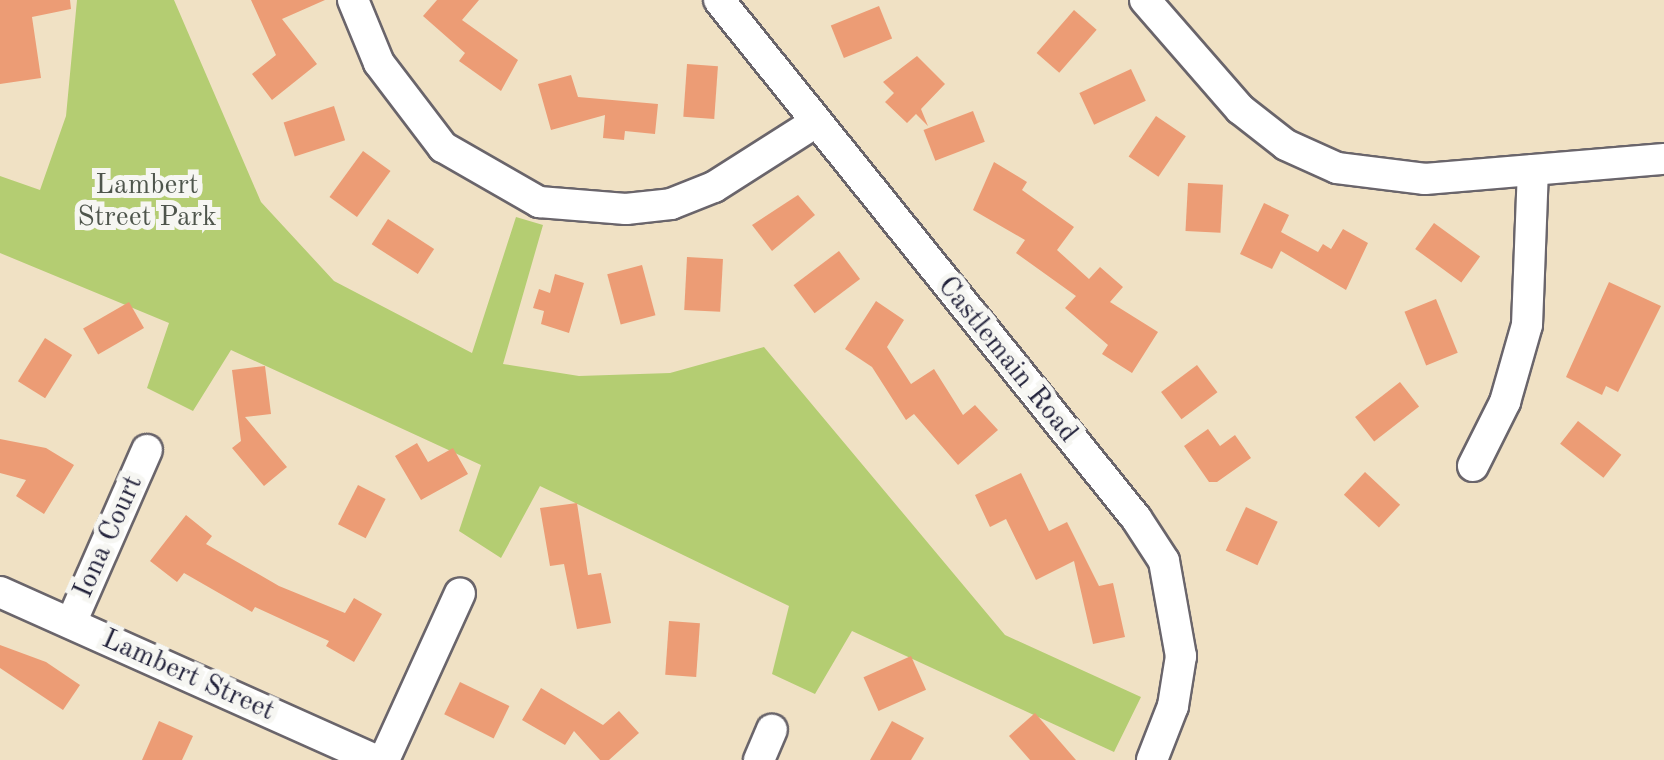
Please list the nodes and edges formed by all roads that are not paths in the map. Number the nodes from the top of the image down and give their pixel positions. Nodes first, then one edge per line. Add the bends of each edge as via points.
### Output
1 (353, 0) edge
2 (719, 0) edge
3 (1146, 0) edge
4 (814, 124) junction
5 (1664, 159) edge
6 (1533, 170) junction
7 (148, 450) dead end
8 (1474, 466) dead end
9 (0, 592) edge
10 (460, 593) dead end
11 (71, 623) junction
12 (772, 730) dead end
13 (375, 760) edge
14 (384, 760) edge
15 (759, 760) edge
16 (1152, 760) edge

1 - 4 street via 380,63 442,147 539,202 626,210 671,204 714,186
2 - 4 street, Castlemain Road
3 - 6 street via 1226,96 1310,158 1396,178
4 - 16 street, Castlemain Road via 1136,518 1164,561 1181,656 1173,706
5 - 6 street
6 - 8 street via 1525,337 1505,402
7 - 11 street, Iona Court
9 - 11 street, Lambert Street
10 - 14 street
11 - 13 street, Lambert Street
12 - 15 street

